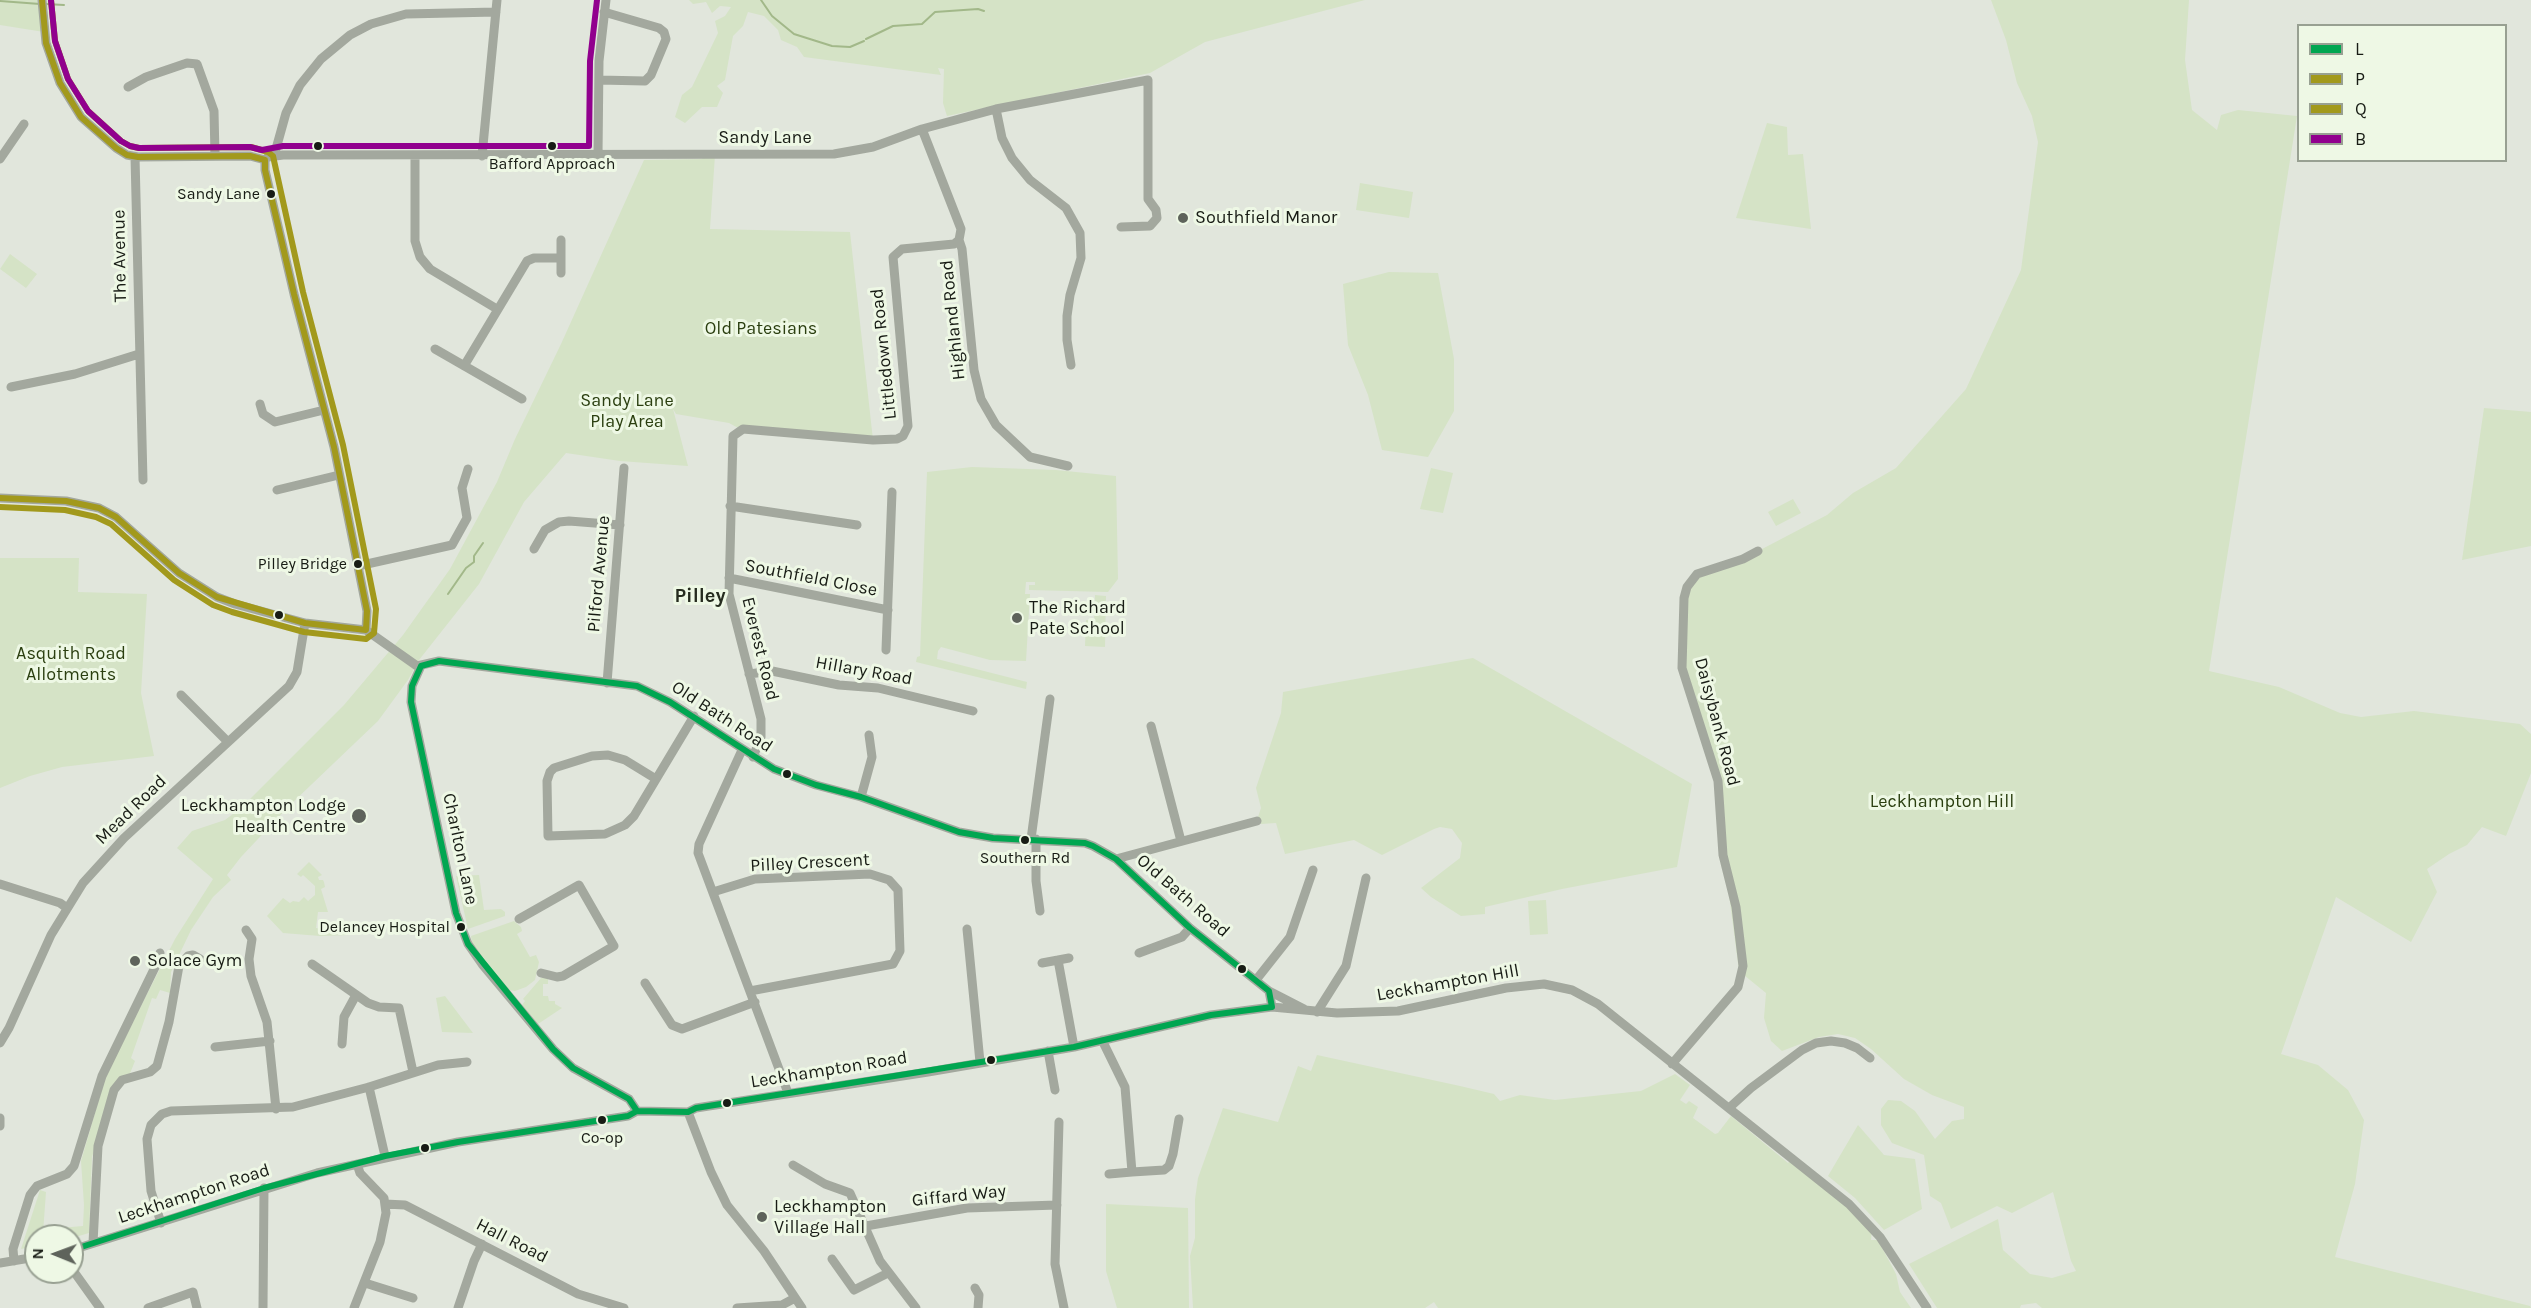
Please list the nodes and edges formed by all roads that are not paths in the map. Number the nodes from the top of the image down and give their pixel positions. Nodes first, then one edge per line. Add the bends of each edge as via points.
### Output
1 (42, 0) edge
2 (497, 0) edge
3 (606, 0) edge
4 (496, 12) junction
5 (604, 12) junction
6 (598, 80) junction
7 (128, 87) dead end
8 (996, 109) junction
9 (24, 124) dead end
10 (922, 129) junction
11 (598, 155) junction
12 (215, 156) junction
13 (415, 156) junction
14 (482, 156) junction
15 (135, 157) junction
16 (270, 158) junction
17 (0, 159) edge
18 (1121, 227) dead end
19 (561, 240) dead end
20 (959, 240) junction
21 (561, 258) junction
22 (561, 273) dead end
23 (497, 309) junction
24 (435, 349) dead end
25 (139, 354) junction
26 (1071, 365) dead end
27 (464, 366) junction
28 (11, 387) dead end
29 (522, 399) dead end
30 (260, 404) dead end
31 (324, 410) junction
32 (732, 439) joint
33 (1068, 466) dead end
34 (624, 468) dead end
35 (468, 469) dead end
36 (339, 475) junction
37 (143, 480) dead end
38 (277, 490) dead end
39 (892, 492) dead end
40 (0, 498) edge
41 (730, 506) junction
42 (620, 525) junction
43 (857, 525) dead end
44 (534, 549) dead end
45 (1758, 551) dead end
46 (358, 566) junction
47 (729, 578) junction
48 (888, 610) junction
49 (305, 622) junction
50 (366, 630) junction
51 (886, 650) dead end
52 (421, 666) junction
53 (749, 674) junction
54 (607, 683) junction
55 (181, 695) dead end
56 (1050, 699) dead end
57 (973, 711) dead end
58 (694, 716) junction
59 (1151, 726) dead end
60 (869, 735) dead end
61 (228, 742) junction
62 (742, 750) junction
63 (753, 756) junction
64 (656, 779) junction
65 (861, 797) junction
66 (1257, 821) dead end
67 (1033, 839) junction
68 (1181, 841) junction
69 (1116, 859) junction
70 (1313, 870) dead end
71 (1366, 879) dead end
72 (0, 884) edge
73 (713, 892) junction
74 (67, 908) junction
75 (1040, 911) dead end
76 (519, 919) dead end
77 (1190, 928) junction
78 (967, 929) dead end
79 (252, 935) dead end
80 (160, 953) dead end
81 (1139, 953) dead end
82 (1069, 958) dead end
83 (200, 959) dead end
84 (1058, 960) junction
85 (1042, 963) dead end
86 (312, 964) dead end
87 (541, 973) dead end
88 (1256, 980) junction
89 (645, 983) dead end
90 (750, 991) junction
91 (1269, 991) junction
92 (356, 994) junction
93 (755, 1002) junction
94 (1272, 1007) junction
95 (1306, 1011) junction
96 (1317, 1012) junction
97 (1102, 1040) junction
98 (270, 1041) junction
99 (0, 1043) edge
100 (342, 1044) dead end
101 (215, 1047) dead end
102 (1074, 1047) junction
103 (1048, 1051) junction
104 (1870, 1058) dead end
105 (467, 1062) dead end
106 (980, 1062) junction
107 (1672, 1064) junction
108 (413, 1072) junction
109 (369, 1087) junction
110 (1055, 1090) dead end
111 (788, 1093) junction
112 (1729, 1108) junction
113 (276, 1109) junction
114 (637, 1111) junction
115 (688, 1112) junction
116 (0, 1118) edge
117 (1179, 1119) dead end
118 (1059, 1122) dead end
119 (0, 1126) edge
120 (385, 1156) junction
121 (357, 1164) junction
122 (793, 1165) dead end
123 (1132, 1172) junction
124 (1109, 1174) dead end
125 (264, 1188) junction
126 (385, 1204) junction
127 (1057, 1205) junction
128 (161, 1223) junction
129 (866, 1226) junction
130 (93, 1244) junction
131 (482, 1244) junction
132 (84, 1247) edge
133 (832, 1258) dead end
134 (24, 1259) edge
135 (14, 1261) junction
136 (0, 1263) edge
137 (888, 1272) junction
138 (365, 1283) junction
139 (83, 1284) edge
140 (975, 1288) dead end
141 (413, 1298) dead end
142 (795, 1298) junction
143 (158, 1304) junction
144 (100, 1308) edge
145 (148, 1308) edge
146 (171, 1308) edge
147 (197, 1308) edge
148 (262, 1308) edge
149 (354, 1308) edge
150 (458, 1308) edge
151 (624, 1308) edge
152 (737, 1308) edge
153 (802, 1308) edge
154 (916, 1308) edge
155 (978, 1308) edge
156 (1064, 1308) edge
157 (1927, 1308) edge

1 - 15 street via 52,63 70,100 102,137
2 - 4 street
3 - 5 street
4 - 14 street
4 - 16 street via 406,14 371,24 345,39 321,59 300,85
5 - 6 street
5 - 6 street via 659,27 666,39 645,81
6 - 11 street
7 - 12 street via 187,63 197,64 214,111
8 - 10 street, Sandy Lane
8 - 18 street, Sandy Lane via 1148,80 1148,200 1157,218 1150,226
8 - 26 street via 999,131 1012,159 1030,180 1066,208 1080,233 1082,258 1067,316
9 - 17 street
10 - 11 street, Sandy Lane via 873,147 834,154
10 - 20 street, Highland Road via 962,229
11 - 14 street, Sandy Lane
12 - 15 street, Sandy Lane
12 - 16 street, Sandy Lane
13 - 14 street, Sandy Lane
13 - 16 street, Sandy Lane
13 - 23 street via 415,241 420,257 430,269
15 - 25 street, The Avenue
16 - 31 street via 270,194
19 - 21 street
20 - 32 street, Littledown Road via 954,244 902,249 893,257 908,426 903,436 873,440 743,429 735,432
20 - 33 street, Highland Road via 976,380 986,408 1003,433 1030,457
21 - 22 street
21 - 23 street via 527,261
23 - 27 street
24 - 27 street
25 - 28 street via 75,374
25 - 37 street, The Avenue
27 - 29 street
30 - 31 street via 263,414 275,422
31 - 36 street
32 - 41 street, Everest Road
34 - 42 street, Pilford Avenue
35 - 46 street via 462,488 467,518 452,545
36 - 38 street
36 - 46 street
39 - 48 street
40 - 49 street via 66,501 99,508 116,517 179,573 217,597
41 - 43 street
41 - 47 street, Everest Road
42 - 44 street via 559,522 545,530
42 - 54 street, Pilford Avenue
45 - 107 street, Daisybank Road via 1697,574 1684,598 1682,668 1718,781 1723,855 1736,907 1743,966 1738,987
46 - 50 street via 367,611
47 - 48 street, Southfield Close
47 - 53 street, Everest Road via 729,594
48 - 51 street
49 - 50 street
49 - 61 street, Mead Road via 292,682
50 - 52 street
52 - 54 street, Old Bath Road via 439,661
52 - 114 street, Charlton Lane via 412,686 411,702 456,913 468,944 553,1049 573,1068 629,1099
53 - 57 street, Hillary Road via 772,671 839,685 878,688
53 - 63 street, Everest Road via 761,729
54 - 58 street, Old Bath Road via 650,691
55 - 61 street
56 - 67 street
58 - 62 street, Old Bath Road
58 - 64 street
59 - 68 street
60 - 65 street via 872,758
61 - 74 street, Mead Road via 124,838 90,875
62 - 63 street, Old Bath Road
62 - 73 street via 699,844 699,856
63 - 65 street, Old Bath Road via 799,779
64 - 64 street via 634,816 621,828 605,834 548,836 547,781 554,768 608,755 625,760
65 - 67 street, Old Bath Road via 959,832
66 - 68 street
67 - 69 street, Old Bath Road via 1085,843
67 - 75 street
68 - 69 street
69 - 77 street, Old Bath Road
70 - 88 street via 1290,937
71 - 96 street via 1346,966
72 - 74 street
73 - 90 street
73 - 90 street, Pilley Crescent via 755,879 870,874 889,880 898,890 900,951 893,964
74 - 99 street, Mead Road
76 - 87 street via 579,885 614,946 561,977
77 - 81 street via 1182,937
77 - 88 street, Old Bath Road
78 - 106 street
79 - 98 street via 251,976
80 - 135 street via 102,1076 74,1166 67,1174 37,1186 30,1195
82 - 84 street
83 - 130 street via 190,955 179,966 157,1066 122,1080 114,1090 98,1146
84 - 85 street
84 - 102 street
86 - 92 street
88 - 91 street, Old Bath Road
89 - 93 street via 672,1026 682,1029
90 - 93 street
91 - 94 street
91 - 95 street, Old Bath Road
92 - 100 street via 344,1017
92 - 108 street via 374,1005 401,1004
93 - 111 street
94 - 95 street, Leckhampton Road
94 - 97 street, Leckhampton Road via 1211,1015
95 - 96 street, Leckhampton Road
96 - 107 street, Leckhampton Hill via 1398,1011 1506,988 1554,985 1592,1000
97 - 102 street, Leckhampton Road
97 - 123 street via 1125,1087
98 - 101 street via 226,1041
98 - 113 street
102 - 103 street, Leckhampton Road
103 - 106 street, Leckhampton Road
103 - 110 street
104 - 112 street via 1845,1043 1816,1043
105 - 108 street
106 - 111 street, Leckhampton Road
107 - 112 street, Leckhampton Hill
108 - 109 street
109 - 113 street
109 - 120 street
111 - 115 street, Leckhampton Road
112 - 157 street, Leckhampton Hill via 1866,1221
113 - 128 street via 171,1112 154,1120 147,1144 151,1191
114 - 115 street, Leckhampton Road
114 - 120 street, Leckhampton Road via 628,1116
115 - 142 street via 723,1198
116 - 119 street
117 - 123 street via 1172,1160 1164,1170
118 - 127 street
120 - 121 street, Leckhampton Road
121 - 125 street, Leckhampton Road
121 - 126 street
122 - 129 street via 825,1185 850,1193
123 - 124 street
125 - 128 street, Leckhampton Road
125 - 148 street
126 - 131 street, Hall Road via 405,1205
126 - 138 street via 380,1242
127 - 129 street, Giffard Way via 967,1208
127 - 156 street via 1055,1264
128 - 130 street, Leckhampton Road
129 - 137 street
130 - 132 street, Leckhampton Road
131 - 150 street
131 - 151 street, Hall Road via 578,1294
133 - 137 street via 854,1290
134 - 135 street
135 - 136 street
137 - 154 street
138 - 141 street
138 - 149 street
139 - 144 street
140 - 155 street
142 - 152 street via 782,1305
142 - 153 street
143 - 145 street
143 - 146 street
143 - 147 street via 193,1292

